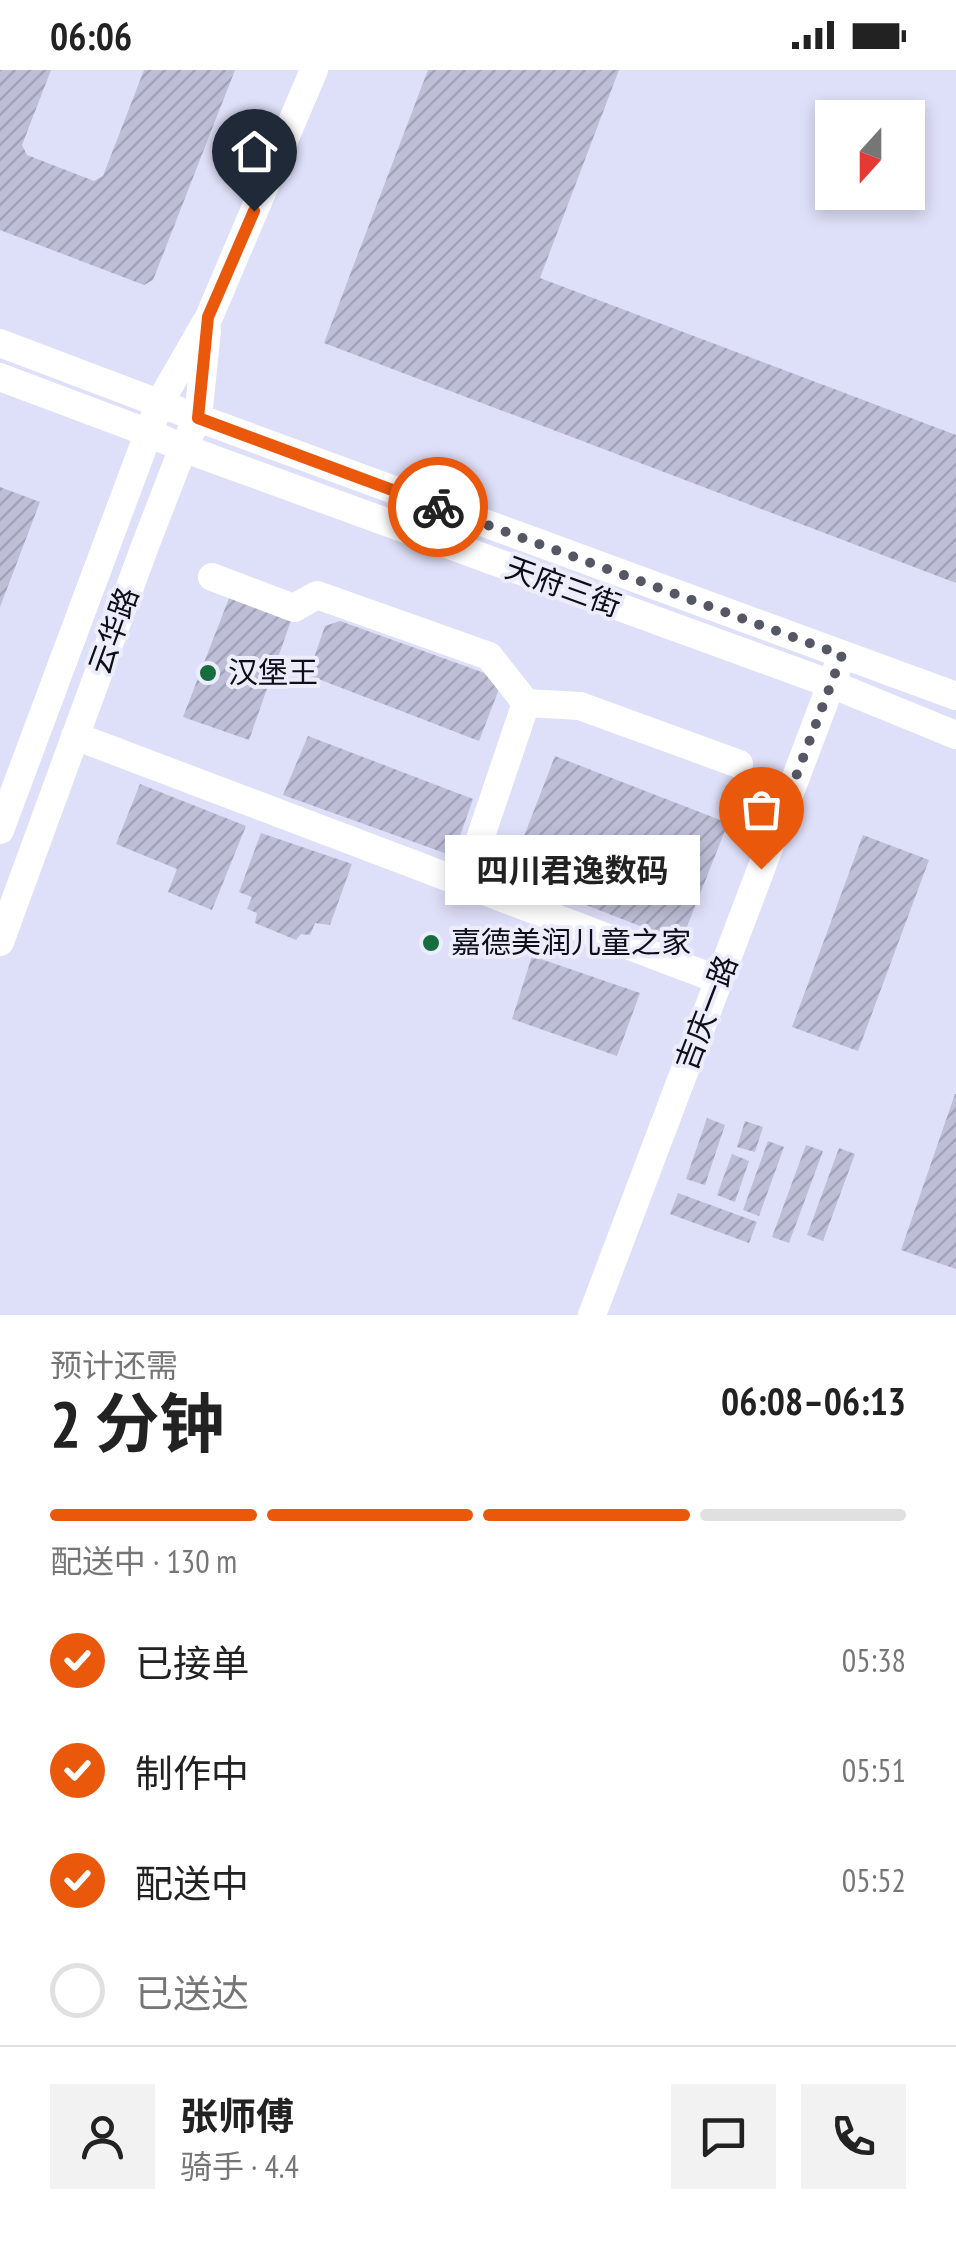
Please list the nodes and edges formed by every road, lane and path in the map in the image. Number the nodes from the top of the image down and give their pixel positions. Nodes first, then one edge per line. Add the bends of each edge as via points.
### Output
1 (314, 70) edge
2 (208, 317) junction
3 (0, 342) edge
4 (0, 378) edge
5 (160, 402) junction
6 (198, 418) junction
7 (148, 433) junction
8 (183, 448) junction
9 (212, 576) dead end
10 (842, 655) junction
11 (832, 684) junction
12 (956, 696) edge
13 (526, 703) junction
14 (956, 735) edge
15 (75, 736) junction
16 (739, 764) dead end
17 (0, 830) edge
18 (465, 883) junction
19 (0, 942) edge
20 (719, 980) junction
21 (592, 1315) edge

1 - 2 street, 云华路
2 - 5 street, 云华路
2 - 6 street, 云华路
3 - 5 street, 天府三街
4 - 7 street, 天府三街
5 - 6 street, 天府三街
5 - 7 street, 云华路
6 - 8 street, 云华路
6 - 10 street, 天府三街
7 - 8 street, 天府三街
7 - 17 street, 云华路
8 - 11 street, 天府三街
8 - 15 street, 云华路
9 - 13 street via 294,608 317,596 489,656
10 - 11 street, 吉庆一路
10 - 12 street, 天府三街
11 - 14 street, 天府三街
11 - 20 street, 吉庆一路
13 - 16 street via 580,706
13 - 18 street
15 - 18 street
15 - 19 street, 云华路
18 - 20 street
20 - 21 street, 吉庆一路

